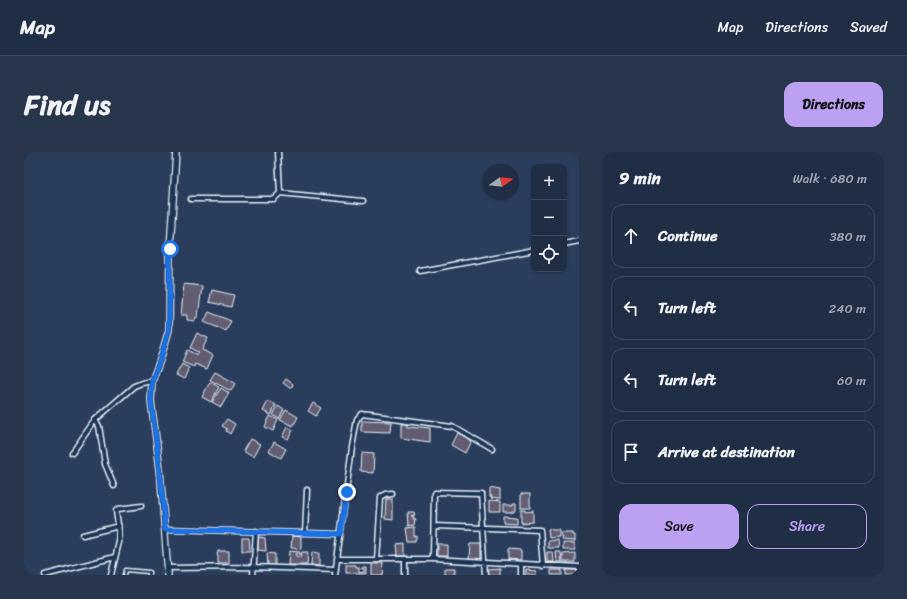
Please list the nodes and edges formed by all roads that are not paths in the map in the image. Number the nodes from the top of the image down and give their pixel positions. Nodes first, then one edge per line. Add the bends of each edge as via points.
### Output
1 (176, 152) edge
2 (278, 152) edge
3 (280, 193) junction
4 (191, 199) dead end
5 (363, 201) dead end
6 (579, 241) edge
7 (567, 243) edge
8 (531, 251) edge
9 (420, 271) dead end
10 (152, 381) junction
11 (95, 420) junction
12 (492, 450) dead end
13 (72, 454) dead end
14 (114, 486) dead end
15 (307, 490) dead end
16 (393, 494) dead end
17 (141, 506) dead end
18 (119, 526) junction
19 (434, 526) junction
20 (483, 528) junction
21 (165, 529) junction
22 (256, 531) junction
23 (305, 533) junction
24 (341, 534) junction
25 (83, 535) dead end
26 (115, 557) junction
27 (337, 559) junction
28 (376, 559) junction
29 (405, 559) junction
30 (433, 559) junction
31 (485, 563) junction
32 (521, 564) junction
33 (543, 566) junction
34 (254, 567) junction
35 (579, 567) edge
36 (168, 568) junction
37 (335, 573) edge
38 (45, 575) edge
39 (111, 575) edge
40 (124, 575) edge
41 (148, 575) edge
42 (168, 575) edge
43 (253, 575) edge
44 (405, 575) edge
45 (486, 575) edge
46 (521, 575) edge

1 - 10 street via 170,249 169,330
2 - 3 street
3 - 4 street via 274,199
3 - 5 street
6 - 7 street
8 - 9 street
10 - 11 street via 134,386
10 - 21 street via 151,402
11 - 13 street
11 - 14 street via 99,426 105,464
12 - 24 street via 452,426 362,414 356,424
15 - 23 street
16 - 28 street via 380,498
17 - 18 street via 117,510
18 - 25 street
18 - 26 street via 119,542
19 - 20 street
19 - 20 street via 434,492 480,493
19 - 30 street
20 - 31 street
20 - 33 street via 540,530
21 - 22 street
21 - 36 street
22 - 23 street
22 - 34 street
23 - 24 street
24 - 27 street
26 - 38 street
26 - 39 street
27 - 28 street
27 - 37 street
28 - 29 street
29 - 30 street
29 - 44 street
30 - 31 street
31 - 32 street
31 - 45 street
32 - 33 street
32 - 46 street
33 - 35 street
34 - 36 street
34 - 37 street
34 - 43 street
36 - 42 street
40 - 41 lane via 125,570 149,572

